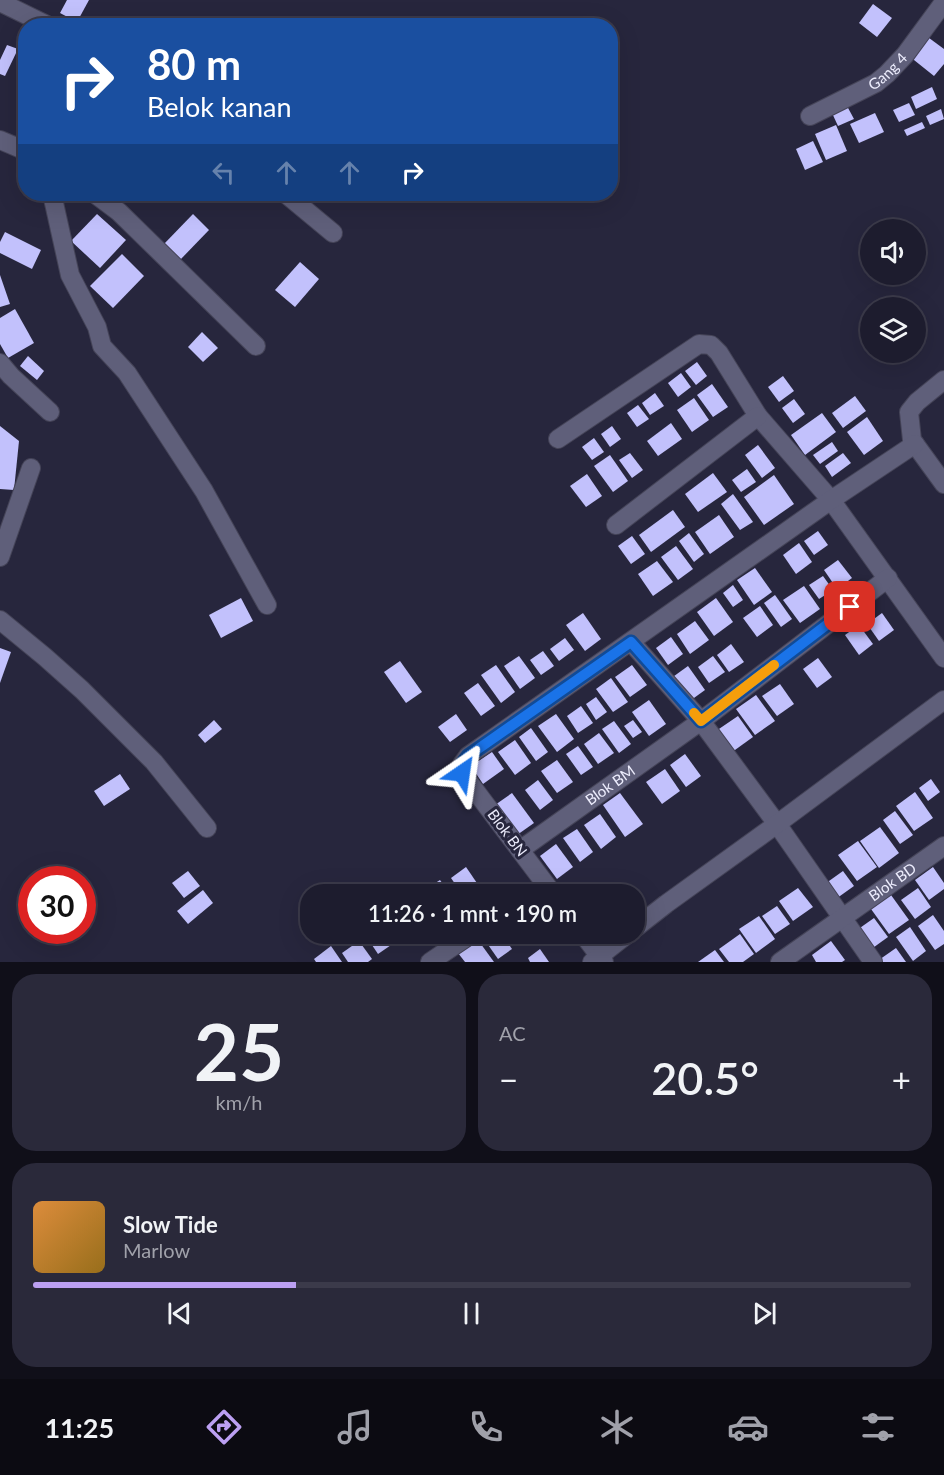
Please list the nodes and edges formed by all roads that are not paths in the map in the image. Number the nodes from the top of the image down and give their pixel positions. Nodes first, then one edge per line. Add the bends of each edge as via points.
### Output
1 (0, 2) edge
2 (944, 2) edge
3 (33, 18) edge
4 (810, 116) dead end
5 (0, 140) edge
6 (18, 148) edge
7 (54, 201) edge
8 (104, 201) edge
9 (294, 201) edge
10 (333, 233) dead end
11 (256, 346) dead end
12 (0, 363) edge
13 (944, 380) edge
14 (50, 412) dead end
15 (758, 416) junction
16 (558, 439) dead end
17 (915, 444) junction
18 (31, 468) dead end
19 (944, 484) edge
20 (831, 500) junction
21 (616, 525) dead end
22 (0, 557) edge
23 (888, 579) junction
24 (267, 605) dead end
25 (0, 620) edge
26 (631, 642) junction
27 (944, 658) edge
28 (944, 700) edge
29 (701, 721) junction
30 (777, 824) junction
31 (207, 828) dead end
32 (944, 846) edge
33 (520, 850) junction
34 (539, 884) edge
35 (842, 918) junction
36 (645, 920) edge
37 (457, 944) edge
38 (589, 944) edge
39 (617, 944) edge
40 (599, 960) edge
41 (430, 962) edge
42 (780, 962) edge
43 (873, 962) edge

1 - 3 street
2 - 4 street, Gang 4 via 887,74
5 - 6 street
7 - 24 street via 70,275 97,327 102,346 127,373 199,482
8 - 11 street
9 - 10 street
12 - 14 street
13 - 17 street via 909,412
15 - 16 street via 719,353 711,345 699,344
15 - 20 street
15 - 21 street
17 - 19 street
17 - 20 street
18 - 22 street
20 - 23 street
20 - 26 street
23 - 27 street
23 - 29 street, Blok BM
25 - 31 street via 90,698 154,762
26 - 29 street
26 - 33 street, Blok BN via 462,764 462,773
28 - 30 street
29 - 30 street
29 - 33 street, Blok BM
30 - 35 street
30 - 36 street
32 - 35 street, Blok BD
33 - 34 street, Blok BN
35 - 42 street, Blok BD
35 - 43 street
37 - 41 street
38 - 40 street
39 - 40 street

